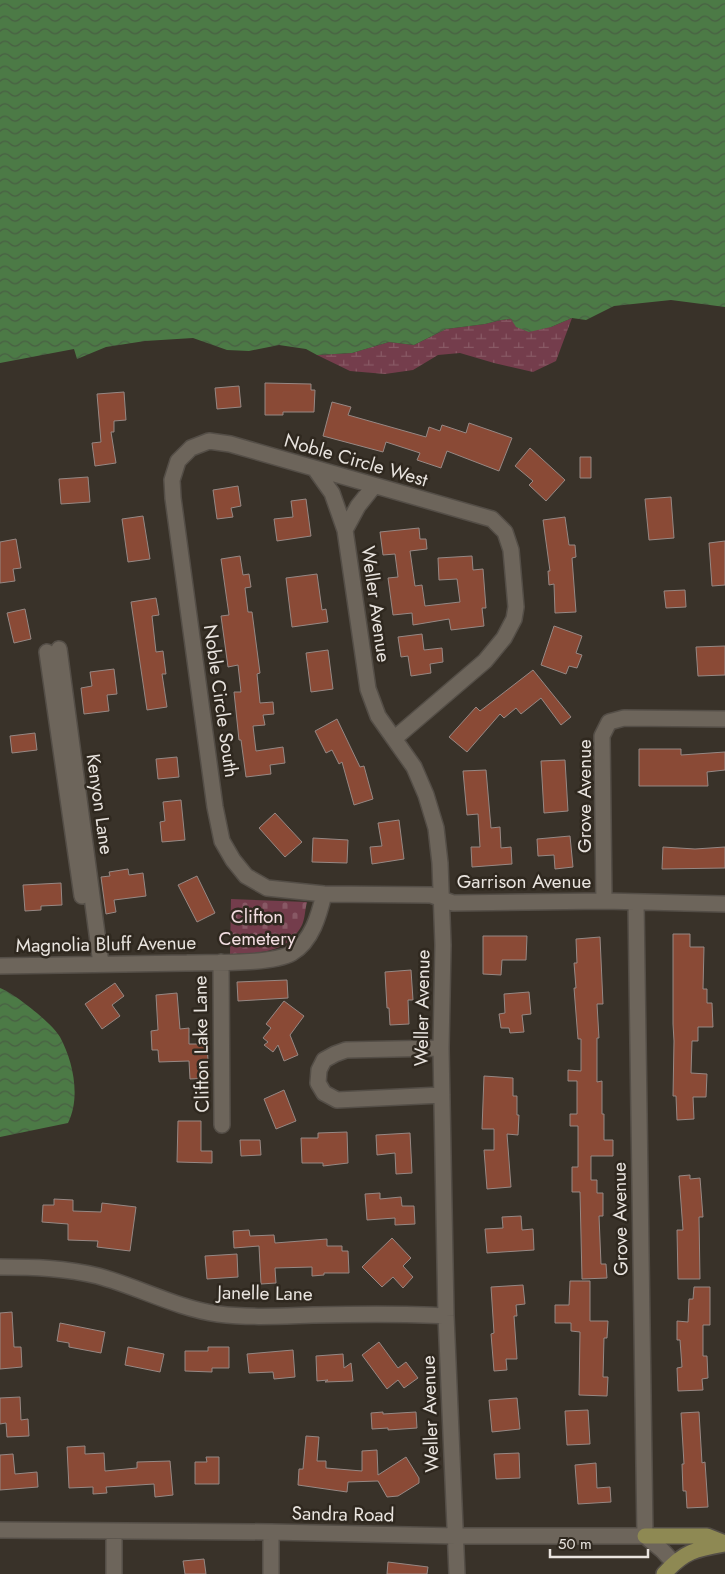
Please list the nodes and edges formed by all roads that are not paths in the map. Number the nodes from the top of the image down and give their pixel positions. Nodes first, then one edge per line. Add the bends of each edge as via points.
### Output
1 (191, 448) joint
2 (315, 470) junction
3 (374, 486) junction
4 (345, 530) junction
5 (53, 651) dead end
6 (725, 719) edge
7 (395, 738) junction
8 (324, 894) junction
9 (441, 898) junction
10 (604, 901) junction
11 (636, 902) junction
12 (725, 904) edge
13 (221, 962) junction
14 (97, 964) junction
15 (0, 966) edge
16 (441, 1048) junction
17 (442, 1095) junction
18 (222, 1125) dead end
19 (0, 1267) edge
20 (446, 1316) junction
21 (0, 1530) edge
22 (114, 1532) junction
23 (271, 1532) junction
24 (456, 1536) junction
25 (644, 1536) junction
26 (725, 1543) edge
27 (669, 1568) edge
28 (114, 1574) edge
29 (271, 1574) edge
30 (457, 1574) edge

1 - 2 street, Noble Circle West via 209,441 230,444
1 - 8 street, Noble Circle South via 178,461 172,480 173,498 222,841 246,876 267,888
2 - 3 street, Noble Circle West
2 - 4 street, Weller Avenue via 332,493
3 - 4 street
3 - 7 street, Noble Circle West via 492,519 505,532 511,550 516,607 504,638 485,661
4 - 7 street, Weller Avenue via 368,689 378,716
5 - 14 street
6 - 10 street, Grove Avenue via 624,718 609,722 602,736
7 - 9 street, Weller Avenue via 414,767 436,828
8 - 9 street, Garrison Avenue via 432,895
8 - 13 street, Magnolia Bluff Avenue via 318,918 307,938 292,953 270,960
9 - 10 street, Garrison Avenue via 453,903
9 - 16 street, Weller Avenue
10 - 11 street, Garrison Avenue
11 - 12 street, Garrison Avenue
11 - 25 street, Grove Avenue
13 - 14 street, Magnolia Bluff Avenue
13 - 18 street, Clifton Lake Lane
14 - 15 street, Magnolia Bluff Avenue
16 - 17 street, Weller Avenue
16 - 17 street via 346,1050 324,1060 318,1070 318,1083 324,1093 337,1100
17 - 20 street, Weller Avenue
19 - 20 street, Janelle Lane via 71,1270 192,1309 219,1314 396,1313
20 - 24 street, Weller Avenue
21 - 22 street, Sandra Road
22 - 23 street, Sandra Road
22 - 28 street
23 - 24 street, Sandra Road
23 - 29 street
24 - 25 street, Sandra Road
24 - 30 street, Weller Avenue
25 - 26 main road via 707,1536
25 - 27 street via 662,1550
26 - 27 main road via 685,1555

